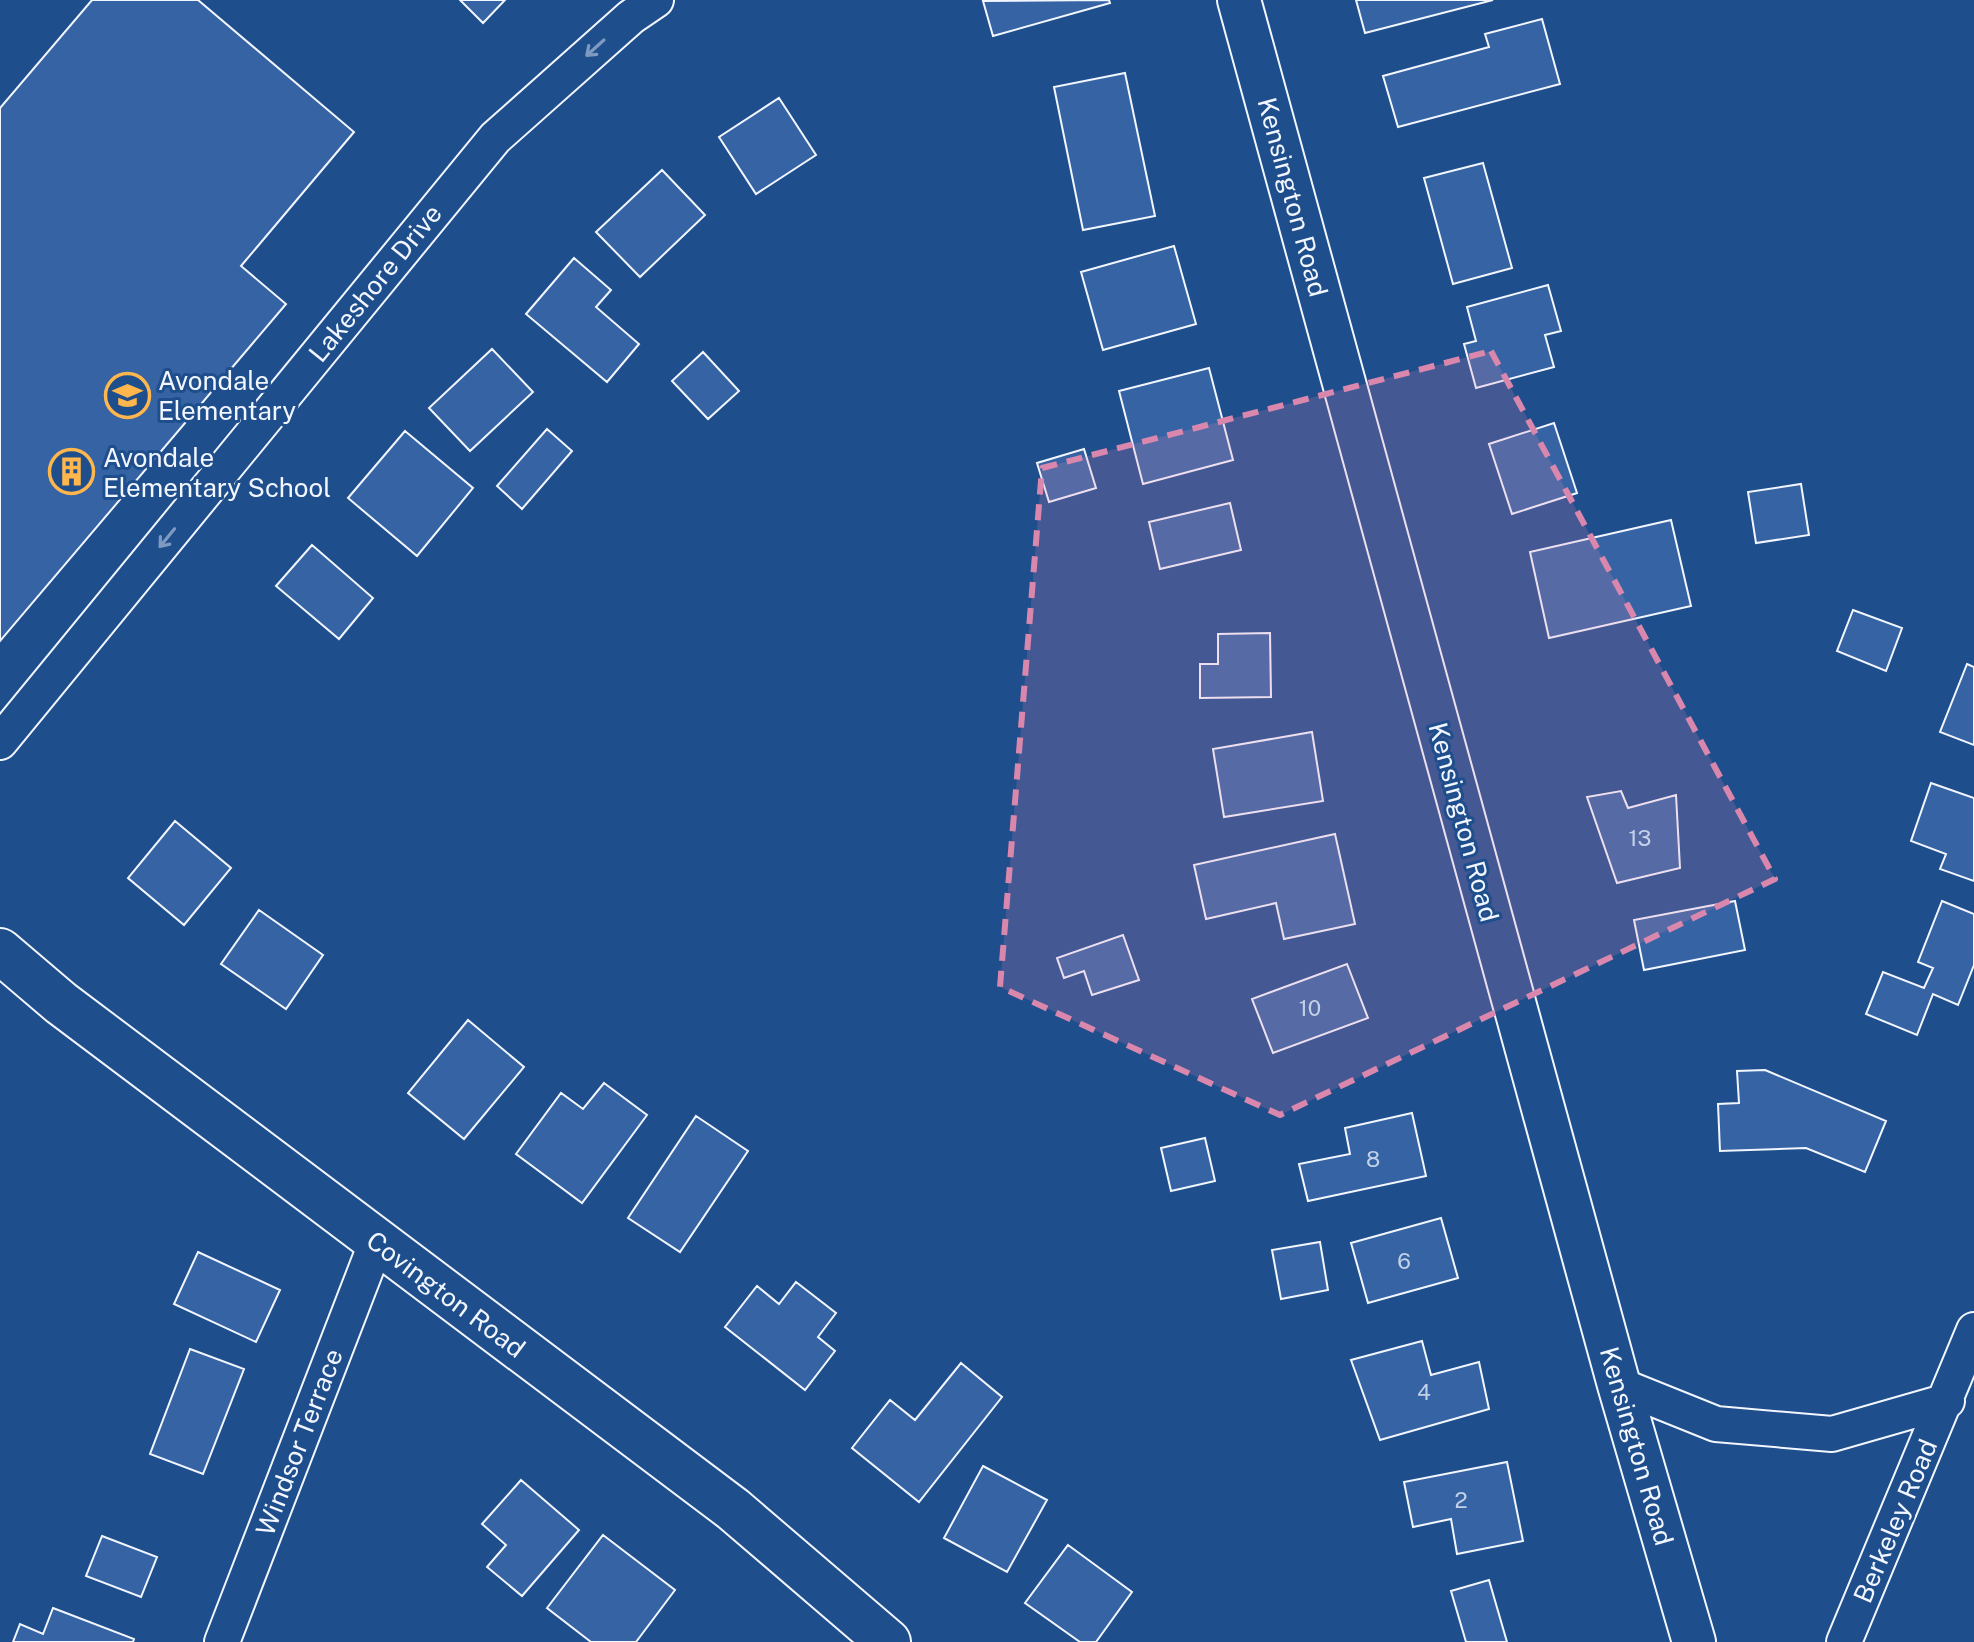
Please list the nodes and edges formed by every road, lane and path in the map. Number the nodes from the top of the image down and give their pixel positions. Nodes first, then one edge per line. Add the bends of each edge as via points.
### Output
1 (656, 0) edge
2 (1239, 0) edge
3 (0, 742) edge
4 (0, 951) edge
5 (377, 1241) junction
6 (1974, 1330) edge
7 (1619, 1385) junction
8 (1947, 1401) junction
9 (222, 1642) edge
10 (888, 1642) edge
11 (1694, 1642) edge
12 (1844, 1642) edge

1 -> 3 street, Lakeshore Drive via 495,138
2 - 7 street, Kensington Road
4 - 5 main road, Covington Road via 61,1003
5 - 9 street, Windsor Terrace
5 - 10 main road, Covington Road via 733,1509
6 - 8 street, Berkeley Road
7 - 8 street, Berkeley Road via 1716,1424 1832,1434
7 - 11 street, Kensington Road
8 - 12 street, Berkeley Road

